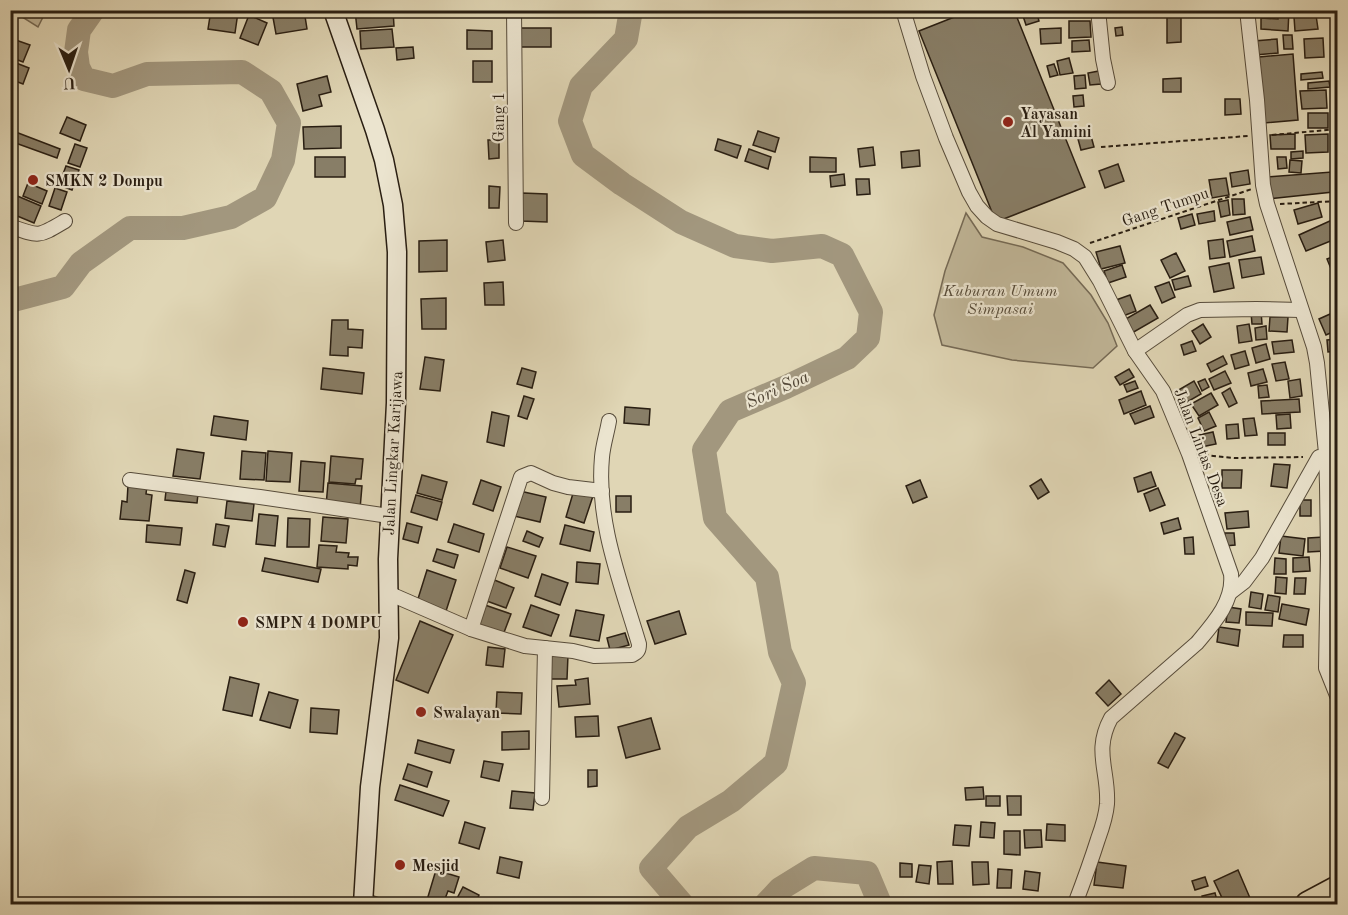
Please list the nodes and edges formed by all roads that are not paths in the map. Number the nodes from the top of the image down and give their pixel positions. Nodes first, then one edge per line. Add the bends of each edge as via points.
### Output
1 (333, 10) edge
2 (514, 10) edge
3 (903, 10) edge
4 (1098, 10) edge
5 (1247, 10) edge
6 (1108, 83) dead end
7 (65, 221) dead end
8 (516, 223) dead end
9 (10, 226) edge
10 (1300, 310) junction
11 (1135, 351) junction
12 (609, 421) dead end
13 (1319, 457) road end
14 (130, 480) dead end
15 (602, 490) junction
16 (389, 516) junction
17 (1231, 592) junction
18 (388, 593) junction
19 (471, 629) junction
20 (545, 648) junction
21 (1338, 698) edge
22 (542, 798) dead end
23 (1338, 888) edge
24 (364, 901) edge
25 (382, 904) edge
26 (1075, 904) edge
27 (1308, 904) edge

1 - 16 main road, Jalan Lingkar Karijawa via 375,130 393,205 397,252 396,393
2 - 8 street, Gang 1
3 - 11 street, Jalan Lintas Desa via 946,138 977,206 997,224 1057,242 1085,257
4 - 6 street
5 - 10 street via 1263,185
7 - 9 street via 38,234
10 - 11 street via 1200,310
10 - 21 street via 1314,347 1320,380 1327,485 1326,668
11 - 17 street, Jalan Lintas Desa via 1163,391 1189,453 1232,574
12 - 15 street via 602,457
13 - 17 street via 1262,558
14 - 16 street
15 - 19 street via 568,488 531,473 521,477
15 - 20 street via 609,543 639,649 632,655 594,656
16 - 18 main road, Jalan Lingkar Karijawa
17 - 26 street via 1197,643 1111,718 1102,756 1105,818
18 - 19 street
18 - 24 main road, Jalan Lingkar Karijawa via 389,638 370,787
19 - 20 street via 525,646
20 - 22 street
23 - 27 highway
24 - 25 lane

